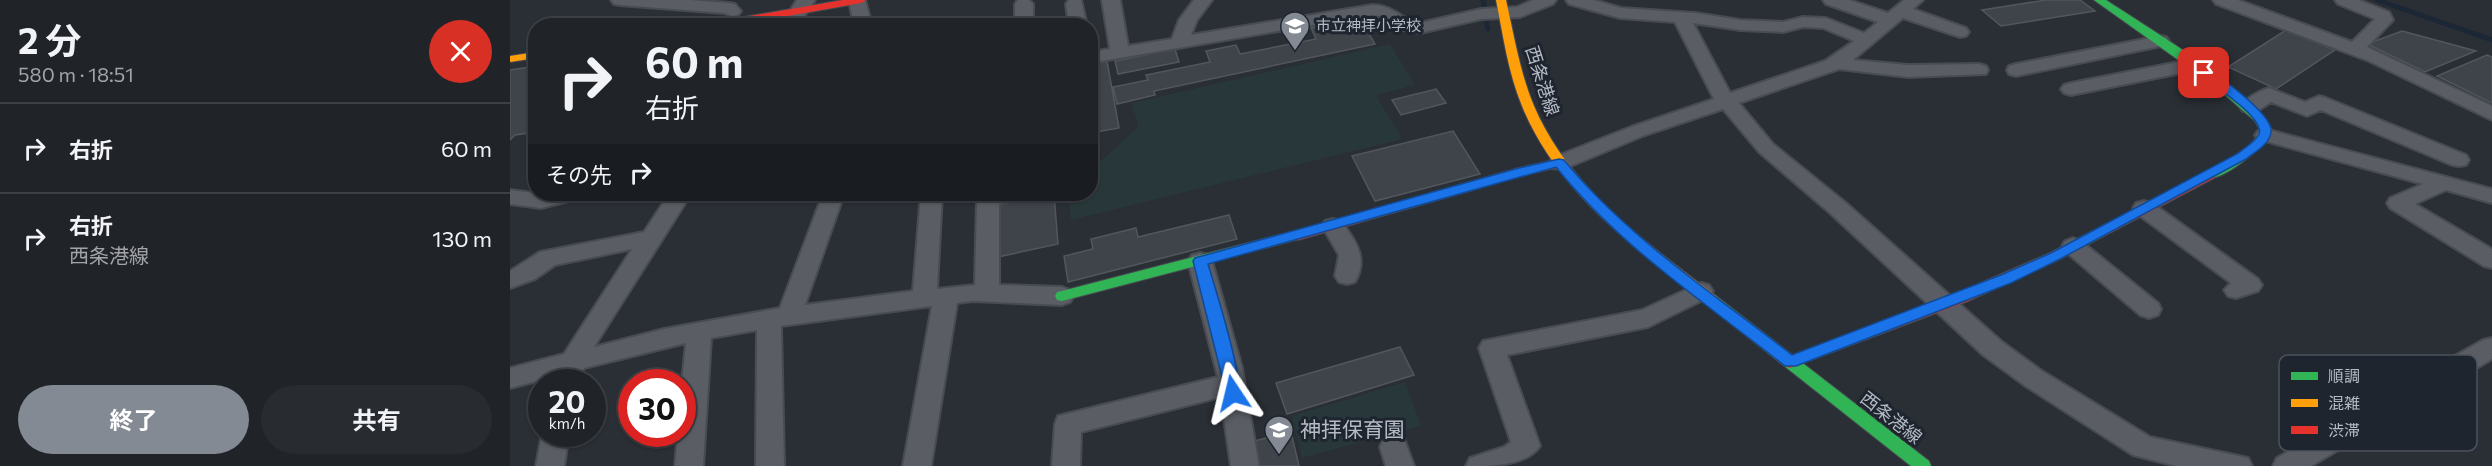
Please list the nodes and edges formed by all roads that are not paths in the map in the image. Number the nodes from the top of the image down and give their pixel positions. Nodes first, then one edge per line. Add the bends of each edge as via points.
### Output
1 (620, 0) edge
2 (861, 0) edge
3 (1111, 0) edge
4 (1203, 0) edge
5 (1547, 0) edge
6 (1575, 0) edge
7 (1832, 0) edge
8 (2099, 0) edge
9 (2222, 0) edge
10 (2344, 0) edge
11 (856, 1) edge
12 (1024, 4) dead end
13 (1075, 4) dead end
14 (803, 5) edge
15 (1502, 6) edge
16 (732, 11) dead end
17 (1902, 11) edge
18 (745, 18) edge
19 (794, 18) edge
20 (857, 18) edge
21 (1024, 18) edge
22 (1077, 18) edge
23 (1682, 18) junction
24 (1960, 32) dead end
25 (1867, 40) junction
26 (2160, 41) junction
27 (1179, 43) junction
28 (2355, 49) junction
29 (1120, 53) junction
30 (528, 56) edge
31 (1098, 57) edge
32 (510, 59) edge
33 (1837, 63) junction
34 (2194, 66) junction
35 (1979, 70) dead end
36 (2016, 70) dead end
37 (2072, 89) dead end
38 (1727, 101) junction
39 (2250, 107) junction
40 (2492, 114) edge
41 (2265, 135) junction
42 (2459, 160) dead end
43 (1559, 163) junction
44 (2444, 183) junction
45 (2492, 196) edge
46 (510, 197) edge
47 (528, 198) edge
48 (675, 201) edge
49 (831, 201) edge
50 (931, 201) edge
51 (988, 201) edge
52 (2144, 208) junction
53 (1333, 226) junction
54 (651, 238) junction
55 (2073, 246) junction
56 (2491, 258) edge
57 (1200, 261) junction
58 (1347, 276) dead end
59 (2246, 279) dead end
60 (510, 280) edge
61 (1701, 291) junction
62 (987, 292) junction
63 (1062, 296) joint
64 (935, 297) junction
65 (1943, 304) junction
66 (2149, 309) dead end
67 (779, 317) junction
68 (699, 331) junction
69 (2492, 347) edge
70 (2477, 356) edge
71 (1790, 362) junction
72 (572, 369) edge
73 (579, 369) edge
74 (528, 376) edge
75 (510, 378) edge
76 (1232, 384) junction
77 (554, 447) edge
78 (2313, 451) edge
79 (550, 466) edge
80 (688, 466) edge
81 (770, 466) edge
82 (917, 466) edge
83 (1066, 466) edge
84 (1245, 466) edge
85 (1480, 466) edge
86 (1923, 466) edge
87 (2238, 466) edge
88 (2287, 466) edge

1 - 16 street
2 - 11 street
3 - 29 street
4 - 27 street via 1188,20
5 - 15 street via 1520,12
6 - 23 street via 1620,13
7 - 17 street
8 - 26 street
9 - 28 street
10 - 28 street via 2383,16 2384,20
11 - 14 street
11 - 20 street
12 - 21 street
13 - 22 street
14 - 18 street
14 - 19 street
15 - 27 street via 1411,29 1386,11 1372,10
15 - 43 street, 西条港線 via 1526,101
17 - 24 street
17 - 25 street
23 - 25 street via 1763,27 1818,22
23 - 38 street via 1712,80
25 - 33 street
26 - 34 street
26 - 36 street
27 - 29 street
28 - 40 street
29 - 31 street
30 - 32 street
33 - 35 street via 1860,68
33 - 38 street
34 - 37 street
34 - 39 street
38 - 43 street
38 - 65 street via 1774,157 1838,208
39 - 41 street via 2264,122
39 - 42 street via 2269,94 2307,110 2319,102
41 - 44 street
41 - 52 street via 2232,163
43 - 53 street
43 - 61 street, 西条港線 via 1606,214
44 - 45 street
44 - 56 street via 2398,203
46 - 47 street
48 - 54 street
49 - 67 street
50 - 64 street
51 - 62 street
52 - 55 street
52 - 59 street
53 - 57 street
53 - 58 street via 1351,252 1353,265
54 - 60 street via 548,258
54 - 72 street
55 - 65 street
55 - 66 street
57 - 63 street
57 - 76 street
61 - 71 street, 西条港線
61 - 85 street via 1648,318 1492,348 1526,446 1513,456
62 - 63 street
62 - 64 street
64 - 67 street
64 - 82 street
65 - 71 street
65 - 87 street via 2012,363 2143,447
67 - 68 street
67 - 81 street
68 - 73 street
68 - 80 street
69 - 70 street
71 - 86 street, 西条港線
74 - 75 street
76 - 83 street via 1068,424
76 - 84 street
77 - 79 street
78 - 88 street

